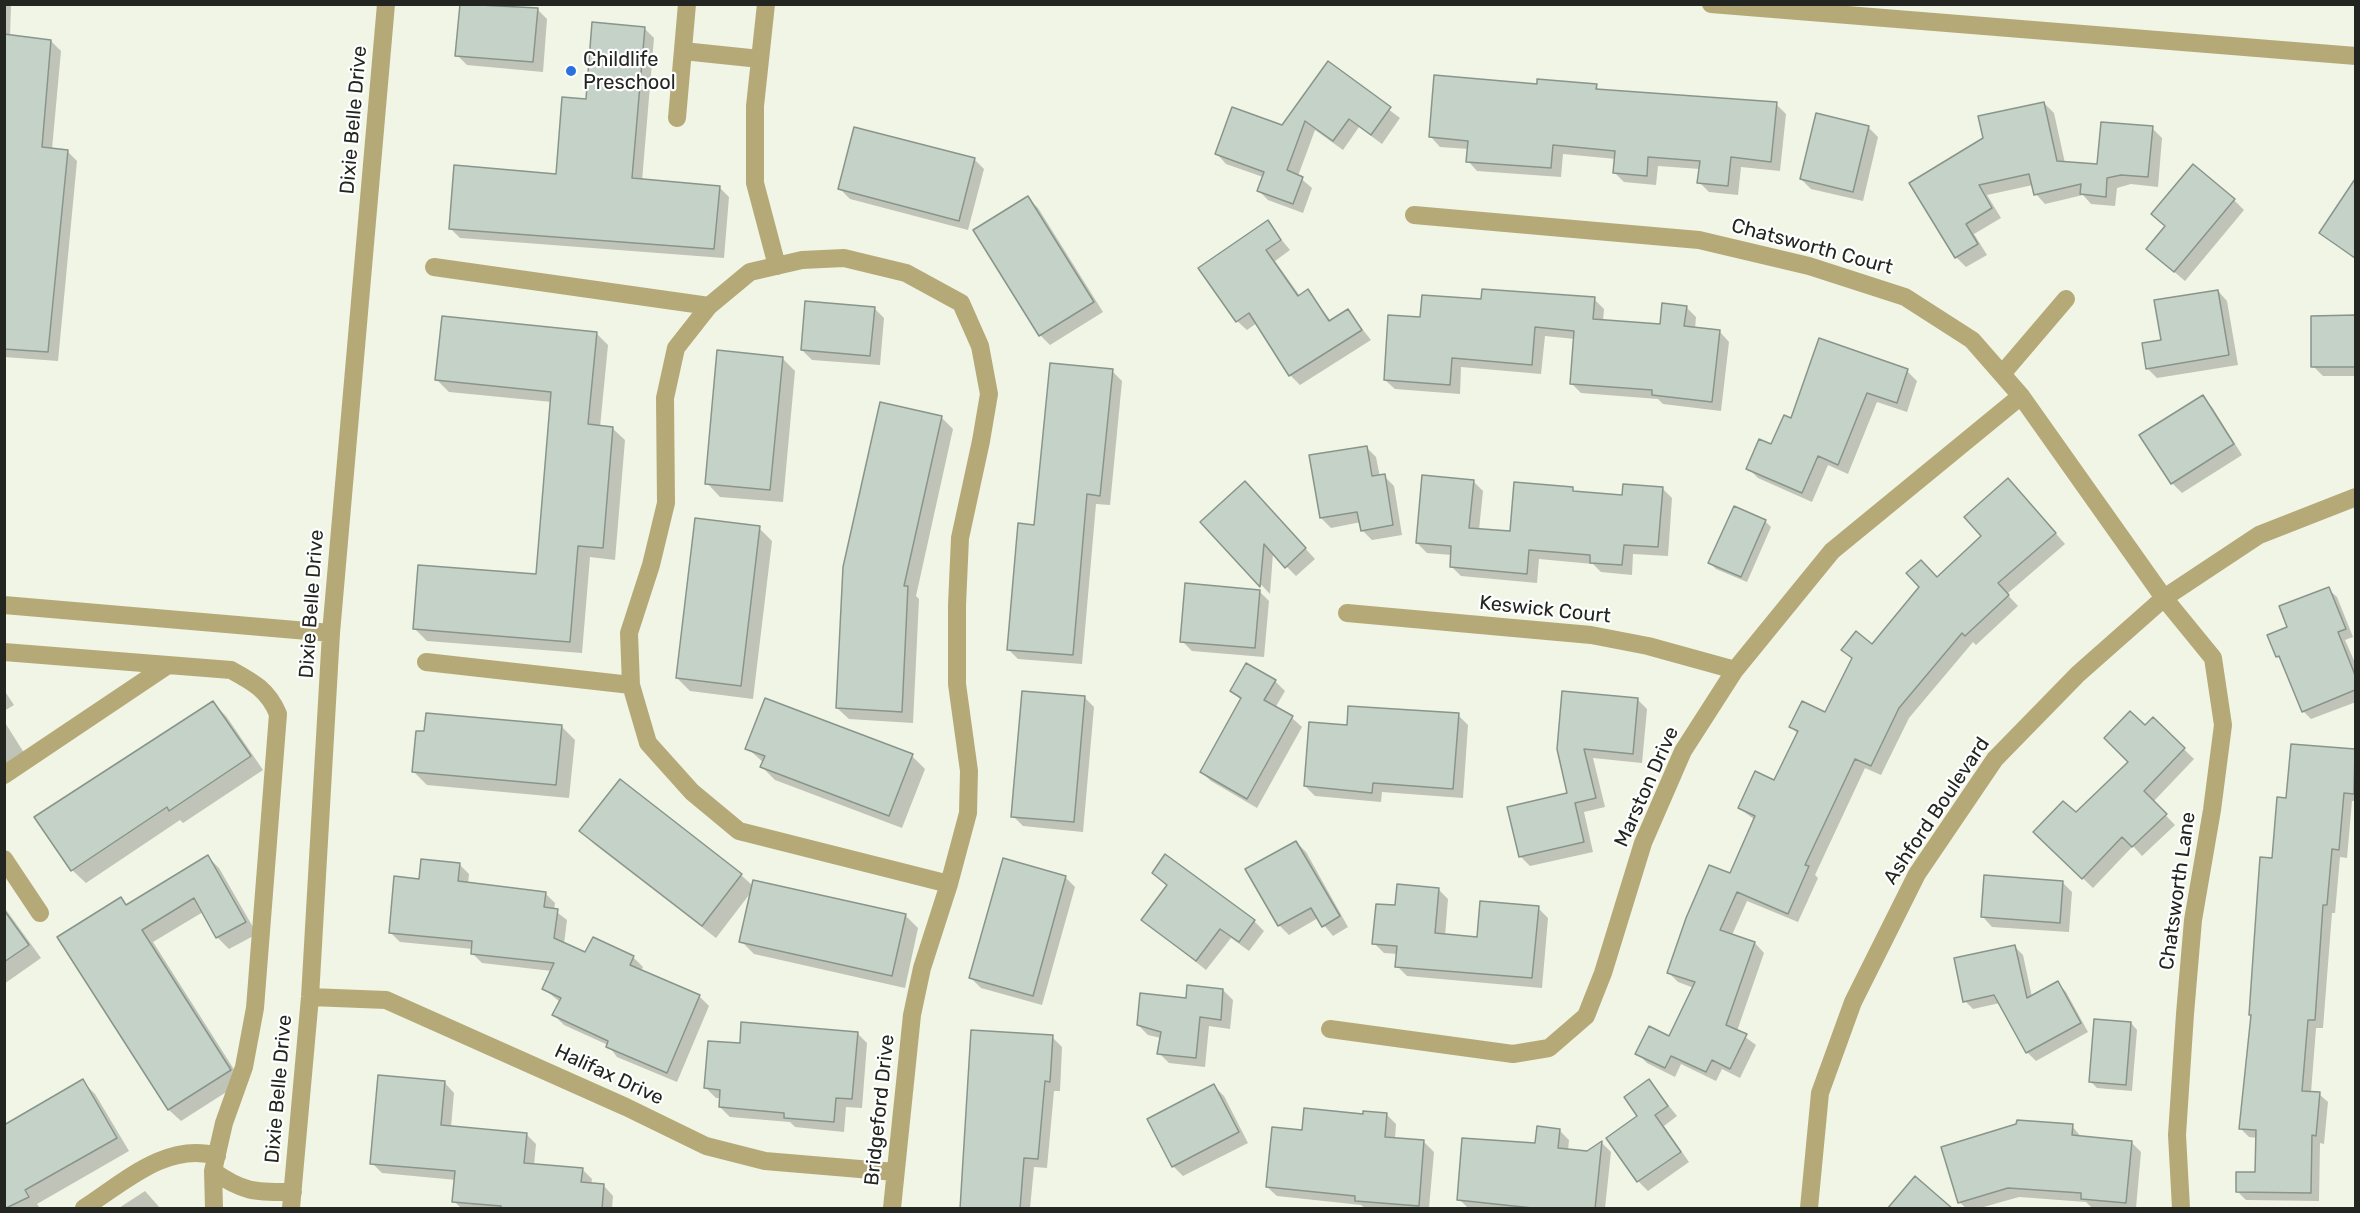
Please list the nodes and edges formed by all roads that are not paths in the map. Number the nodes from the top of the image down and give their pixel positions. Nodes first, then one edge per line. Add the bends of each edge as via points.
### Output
1 (386, 4) edge
2 (687, 4) edge
3 (766, 4) edge
4 (1712, 4) edge
5 (1789, 7) edge
6 (1831, 9) edge
7 (683, 51) junction
8 (2355, 56) edge
9 (760, 59) junction
10 (677, 118) dead end
11 (1414, 215) dead end
12 (777, 266) junction
13 (434, 267) dead end
14 (2066, 299) dead end
15 (709, 306) junction
16 (2002, 374) junction
17 (2021, 396) junction
18 (2355, 497) edge
19 (2164, 598) junction
20 (4, 605) edge
21 (1347, 614) dead end
22 (331, 633) junction
23 (4, 652) edge
24 (426, 662) dead end
25 (168, 665) junction
26 (1735, 670) junction
27 (631, 685) junction
28 (4, 775) edge
29 (4, 859) edge
30 (949, 884) junction
31 (40, 913) dead end
32 (310, 997) junction
33 (1330, 1029) dead end
34 (215, 1164) junction
35 (895, 1172) junction
36 (292, 1200) edge
37 (84, 1209) edge
38 (214, 1209) edge
39 (892, 1209) edge
40 (1809, 1209) edge
41 (2181, 1209) edge

1 - 22 street, Dixie Belle Drive
2 - 7 street
3 - 9 street
4 - 5 street
5 - 6 street
6 - 8 street
7 - 9 street
7 - 10 street
9 - 12 street via 755,106 755,183
11 - 16 street, Chatsworth Court via 1699,240 1809,266 1905,297 1972,340
12 - 15 street, Bridgeford Drive via 750,272
12 - 30 street, Bridgeford Drive via 844,258 906,273 962,303 980,346 988,394 960,538 957,605 957,684 969,771 968,813
13 - 15 street
14 - 16 street
15 - 27 street, Bridgeford Drive via 676,348 665,398 666,503 629,633
16 - 17 street, Chatsworth Court
17 - 19 street, Chatsworth Court
17 - 26 street, Marston Drive via 1832,551
18 - 19 street, Ashford Boulevard via 2259,535
19 - 40 street, Ashford Boulevard via 2078,674 1995,759 1917,874 1853,1002 1820,1094
19 - 41 street, Chatsworth Lane via 2213,658 2223,725 2193,920 2184,1014 2177,1135
20 - 22 street
21 - 26 street, Keswick Court via 1591,635
22 - 32 street, Dixie Belle Drive
23 - 25 street
24 - 27 street
25 - 28 street
25 - 34 street via 231,670 261,687 278,714 255,1008 244,1067 224,1123
26 - 33 street, Marston Drive via 1683,751 1643,843 1586,1016 1549,1048 1513,1054
27 - 30 street, Bridgeford Drive via 648,743 692,792 740,831
29 - 31 street
30 - 35 street, Bridgeford Drive via 922,968 912,1015
32 - 35 street, Halifax Drive via 386,1000 706,1146 765,1161
32 - 36 street, Dixie Belle Drive
34 - 36 street via 234,1186
34 - 37 street via 203,1152 159,1160
34 - 38 street
35 - 39 street, Bridgeford Drive

